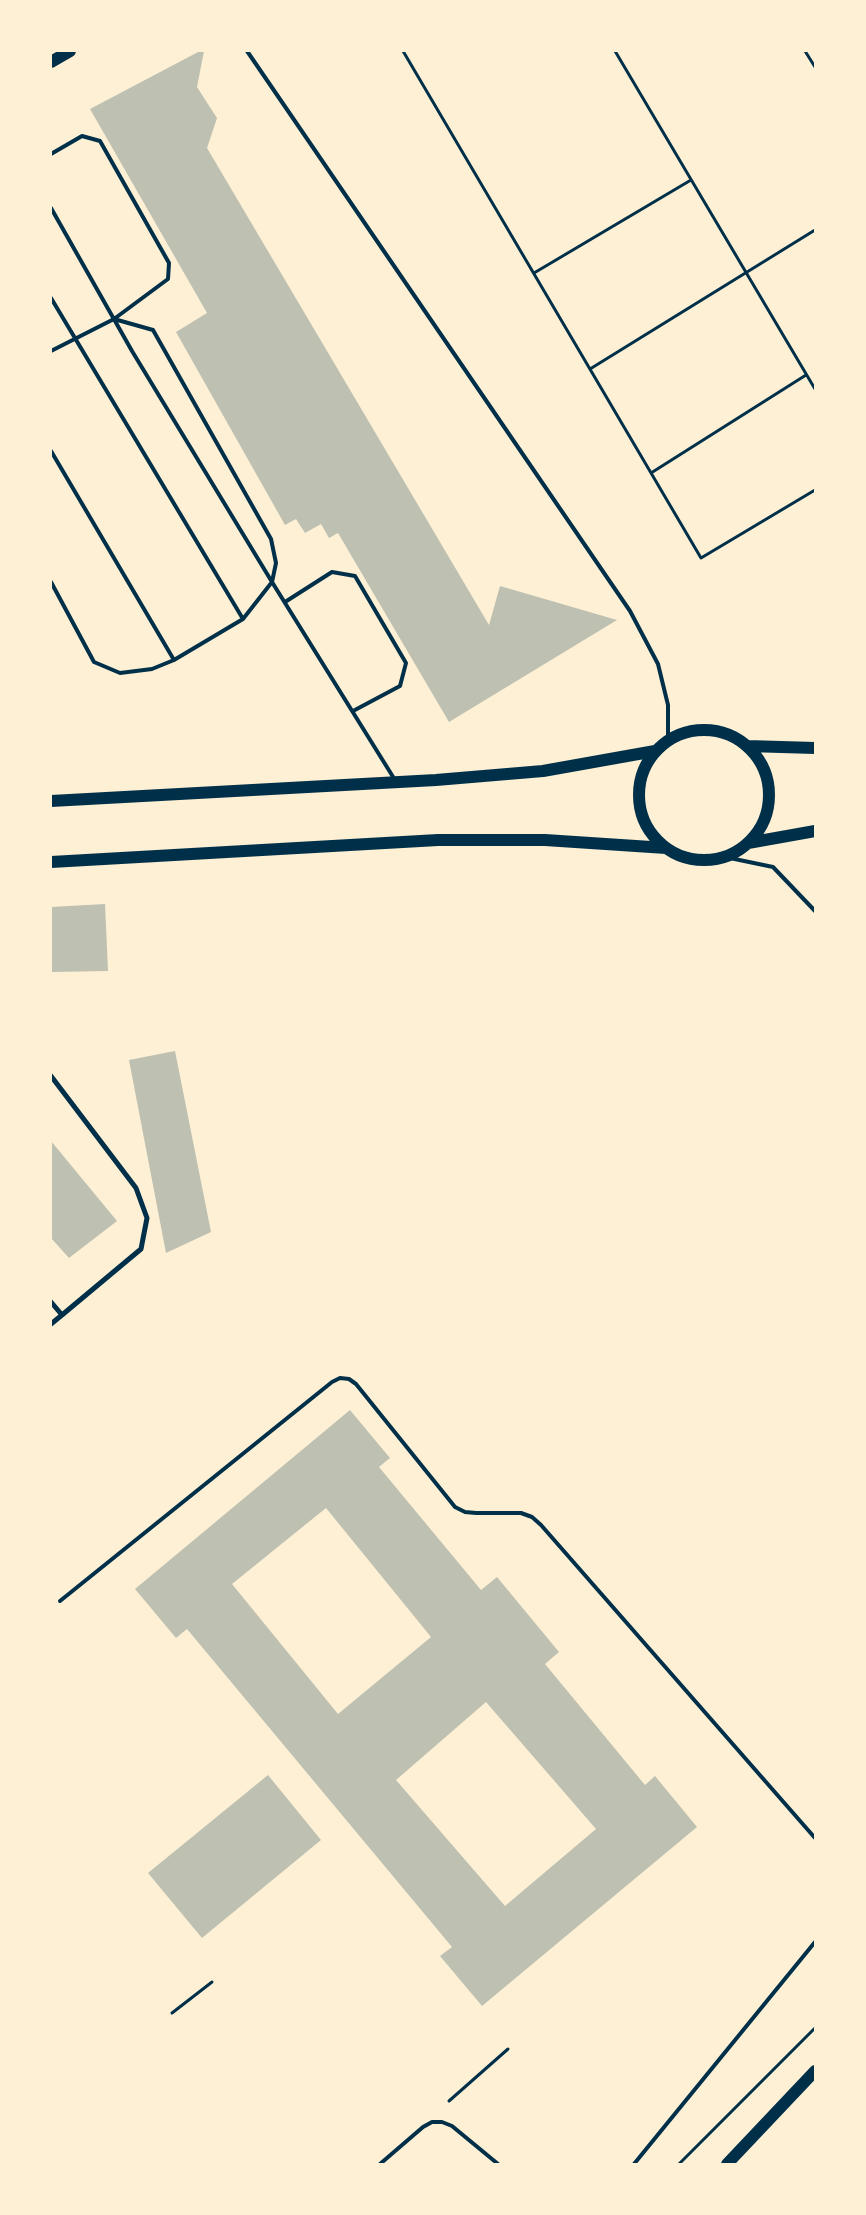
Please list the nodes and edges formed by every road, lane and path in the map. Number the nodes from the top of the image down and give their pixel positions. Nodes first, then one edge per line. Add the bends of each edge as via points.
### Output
1 (70, 51) edge
2 (248, 51) edge
3 (402, 51) edge
4 (615, 51) edge
5 (805, 51) edge
6 (51, 62) edge
7 (815, 68) edge
8 (51, 154) edge
9 (691, 180) junction
10 (51, 208) edge
11 (815, 230) edge
12 (534, 274) junction
13 (747, 274) junction
14 (51, 298) edge
15 (114, 320) junction
16 (75, 339) junction
17 (51, 351) edge
18 (590, 369) junction
19 (806, 375) junction
20 (815, 389) edge
21 (51, 451) edge
22 (651, 473) junction
23 (815, 490) edge
24 (51, 582) edge
25 (272, 582) junction
26 (285, 602) junction
27 (243, 620) junction
28 (174, 660) junction
29 (352, 712) junction
30 (668, 740) junction
31 (748, 746) junction
32 (815, 748) edge
33 (655, 751) junction
34 (396, 782) junction
35 (51, 801) edge
36 (815, 831) edge
37 (748, 843) junction
38 (666, 848) junction
39 (726, 857) junction
40 (51, 862) edge
41 (815, 911) edge
42 (51, 1076) edge
43 (51, 1302) edge
44 (62, 1315) junction
45 (51, 1324) edge
46 (60, 1602) dead end
47 (815, 1838) edge
48 (815, 1942) edge
49 (212, 1982) dead end
50 (172, 2013) dead end
51 (815, 2028) edge
52 (508, 2049) dead end
53 (815, 2071) edge
54 (449, 2100) dead end
55 (380, 2164) edge
56 (498, 2164) edge
57 (634, 2164) edge
58 (679, 2164) edge
59 (728, 2164) edge

1 - 6 main road
2 - 30 lane via 630,611 658,664 668,705
3 - 12 path
4 - 9 path
5 - 7 path
8 - 15 lane via 82,136 100,141 168,263 168,278
9 - 12 path
9 - 13 path
10 - 15 lane
11 - 13 path
12 - 18 path
13 - 18 path
13 - 19 path
14 - 16 lane
15 - 16 lane
15 - 25 lane
15 - 25 lane via 153,330 271,539 276,563
16 - 17 lane
16 - 27 lane
18 - 22 path
19 - 20 path
19 - 22 path
21 - 28 lane
22 - 23 path via 701,558
24 - 28 lane via 94,662 120,673 152,669
25 - 26 lane
25 - 27 lane
26 - 29 lane
26 - 29 lane via 332,572 355,576 406,663 400,686
27 - 28 lane
29 - 34 lane
30 - 31 main road via 687,732 709,729 729,734
30 - 33 main road
31 - 32 main road
31 - 37 main road via 762,763 769,784 769,806 762,826
33 - 34 main road via 543,771
33 - 38 main road via 643,770 638,792 641,813 651,833
34 - 35 main road
36 - 37 main road
37 - 39 main road
38 - 39 main road via 705,860
38 - 40 main road via 545,840 438,840
39 - 41 lane via 773,867
42 - 44 street via 136,1188 147,1218 141,1249
43 - 44 street
44 - 45 street
46 - 47 lane via 332,1382 340,1378 349,1379 455,1507 465,1512 521,1513 541,1525
48 - 57 lane
49 - 50 path
51 - 58 path
52 - 54 path
53 - 59 main road
55 - 56 lane via 423,2127 432,2122 442,2122 452,2126

